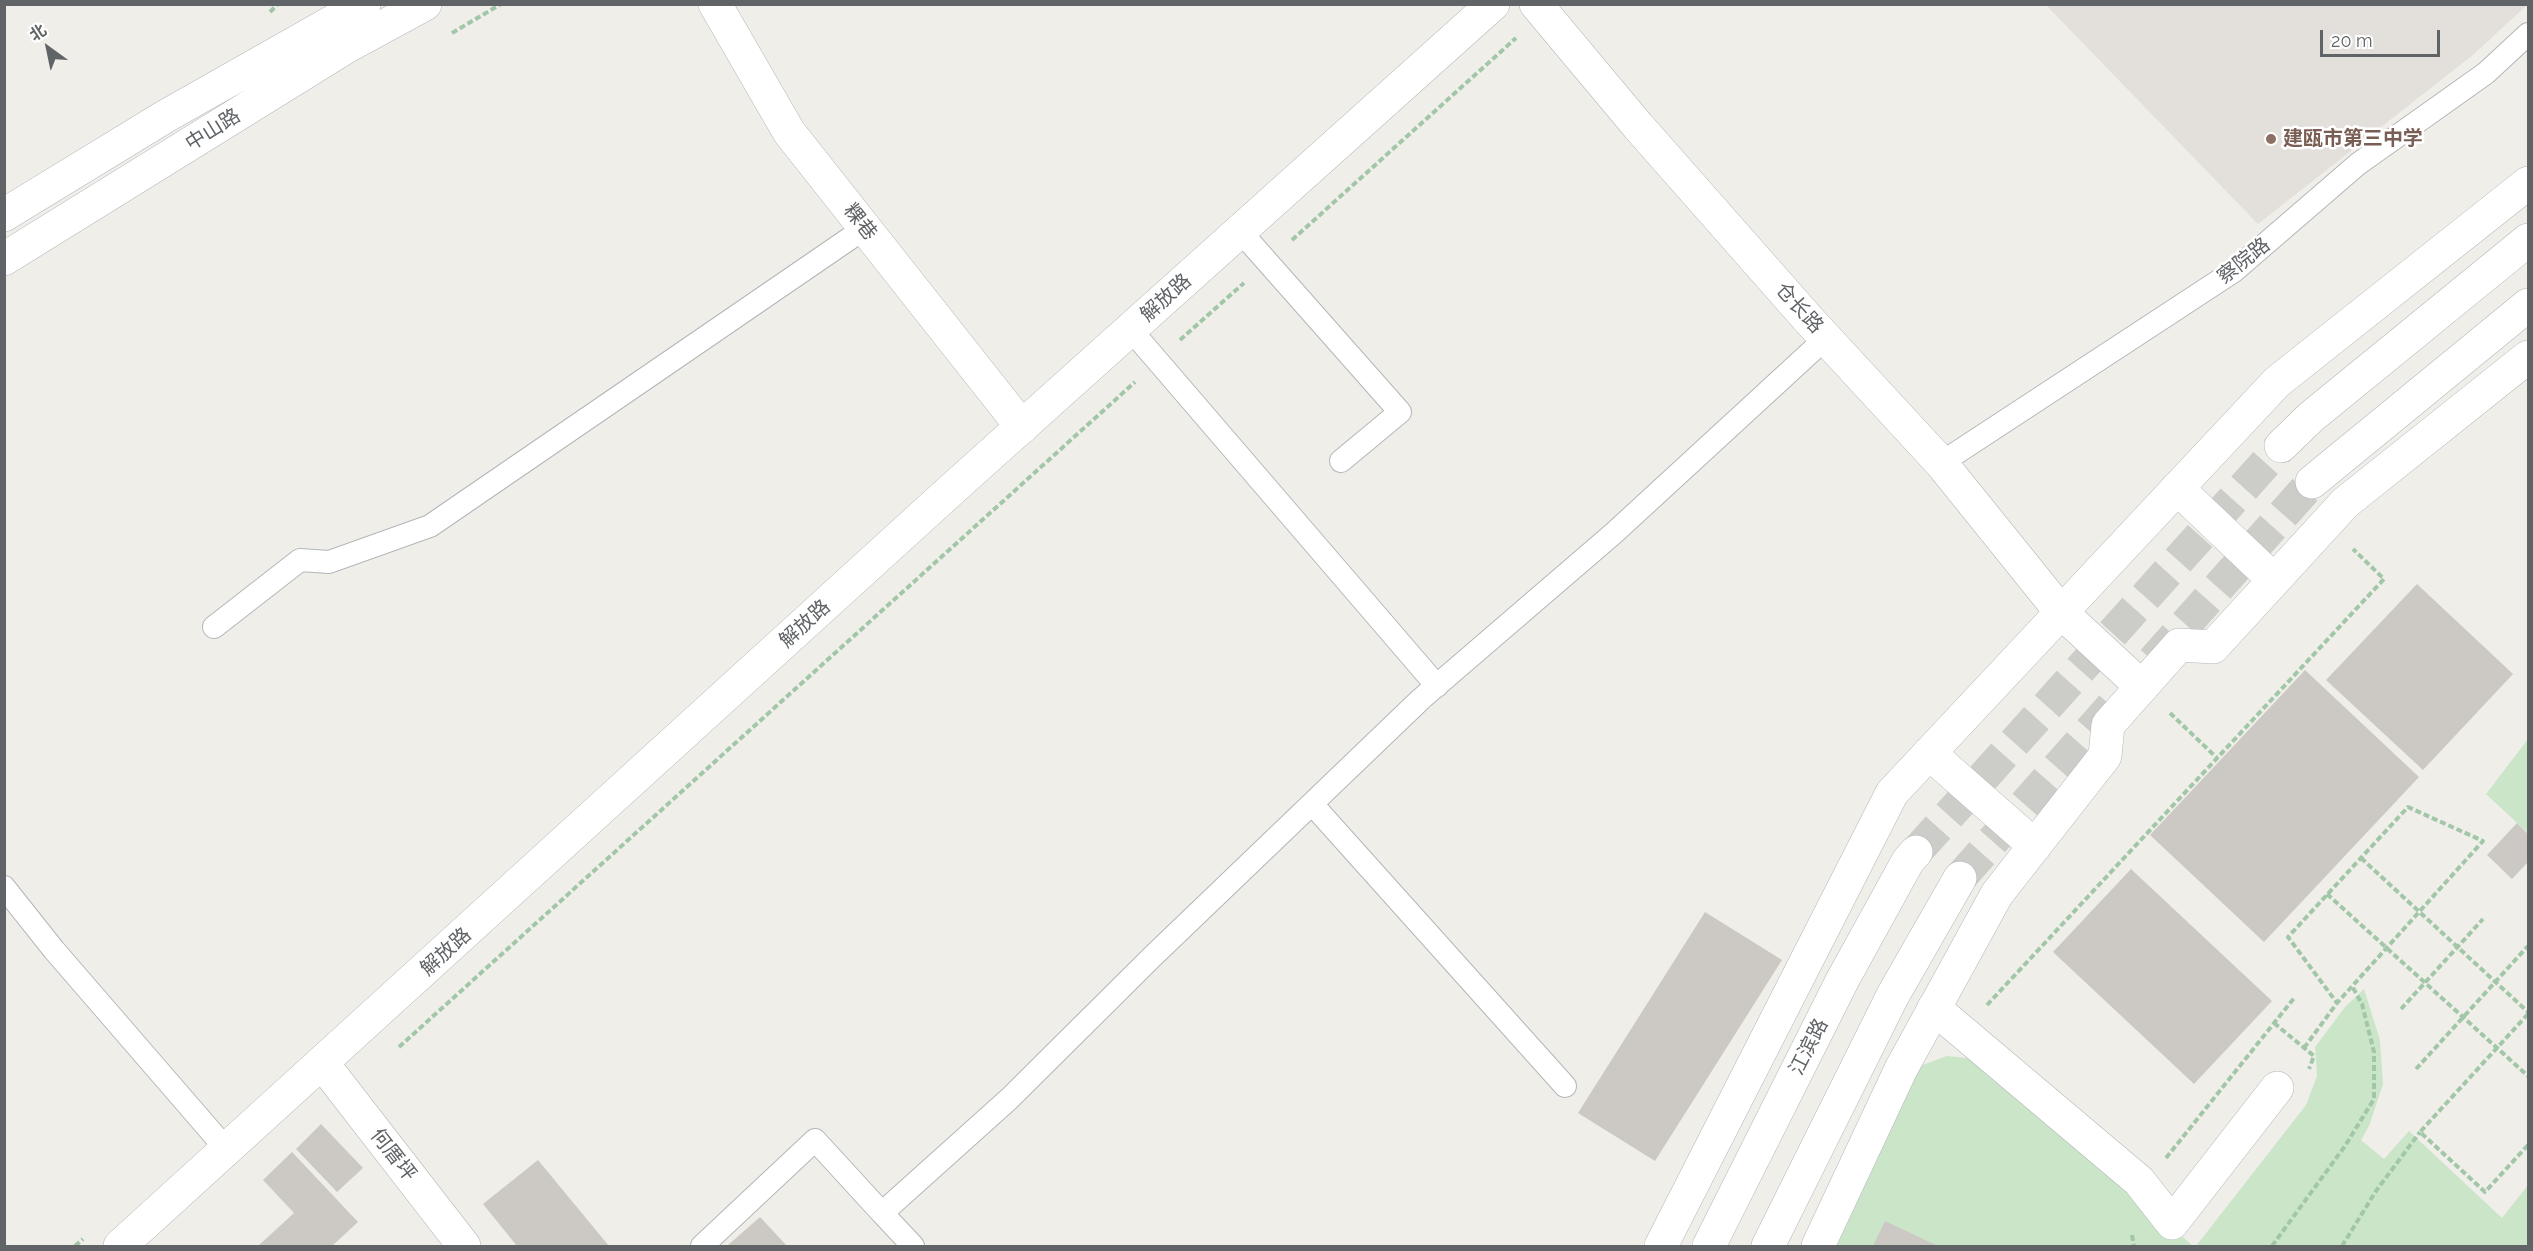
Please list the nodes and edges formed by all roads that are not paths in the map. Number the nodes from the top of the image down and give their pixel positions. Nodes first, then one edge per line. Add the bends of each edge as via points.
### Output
1 (364, 4) edge
2 (715, 4) edge
3 (1492, 4) edge
4 (420, 6) edge
5 (1540, 9) edge
6 (2529, 34) edge
7 (2529, 183) edge
8 (4, 215) edge
9 (865, 228) junction
10 (1240, 231) junction
11 (2529, 240) edge
12 (4, 260) edge
13 (2529, 305) edge
14 (1131, 330) junction
15 (1826, 338) junction
16 (2529, 357) edge
17 (1022, 427) junction
18 (2281, 446) tunnel mouth
19 (1341, 461) dead end
20 (1941, 464) junction
21 (2312, 482) tunnel mouth
22 (2177, 488) junction
23 (2274, 580) junction
24 (2061, 612) junction
25 (214, 627) dead end
26 (1437, 686) junction
27 (2142, 687) junction
28 (1929, 753) junction
29 (1312, 804) junction
30 (2035, 846) junction
31 (1916, 852) tunnel mouth
32 (1960, 878) tunnel mouth
33 (4, 887) edge
34 (1934, 1008) junction
35 (323, 1064) junction
36 (1565, 1086) dead end
37 (2277, 1088) dead end
38 (227, 1150) junction
39 (882, 1213) junction
40 (120, 1246) edge
41 (464, 1246) edge
42 (702, 1246) edge
43 (913, 1246) edge
44 (1661, 1246) edge
45 (1709, 1246) edge
46 (1768, 1246) edge
47 (1818, 1246) edge

1 - 8 street, 中山路 via 166,116
2 - 9 street, 粿巷 via 789,132
3 - 10 street, 解放路
4 - 12 street, 中山路
5 - 15 street, 仓长路
6 - 20 lane, 察院路 via 2486,73 2358,164 2234,271
7 - 22 street via 2277,382
9 - 17 street, 粿巷
9 - 25 lane via 430,526 329,562 300,560
10 - 14 street, 解放路
10 - 19 lane via 1400,412
11 - 18 street
13 - 21 street
14 - 17 street, 解放路
14 - 26 lane
15 - 20 street, 仓长路
15 - 26 lane via 1614,533
16 - 23 street via 2345,503
17 - 35 street, 解放路
20 - 24 street, 仓长路
22 - 23 street
22 - 24 street
23 - 27 street via 2213,647 2179,645
24 - 27 street, 仓长路
24 - 28 street
26 - 29 lane
27 - 30 street via 2108,725 2105,756
28 - 30 street
28 - 44 street via 1892,793
29 - 36 lane
29 - 39 lane via 1009,1099
30 - 34 street via 1997,894
31 - 45 street, 江滨路 via 1843,979
32 - 46 street via 1893,995
33 - 38 lane
34 - 37 street via 2139,1181 2172,1223
34 - 47 street
35 - 38 street, 解放路
35 - 41 street, 何厝坪
38 - 40 street, 解放路
39 - 42 lane via 815,1140
39 - 43 lane

